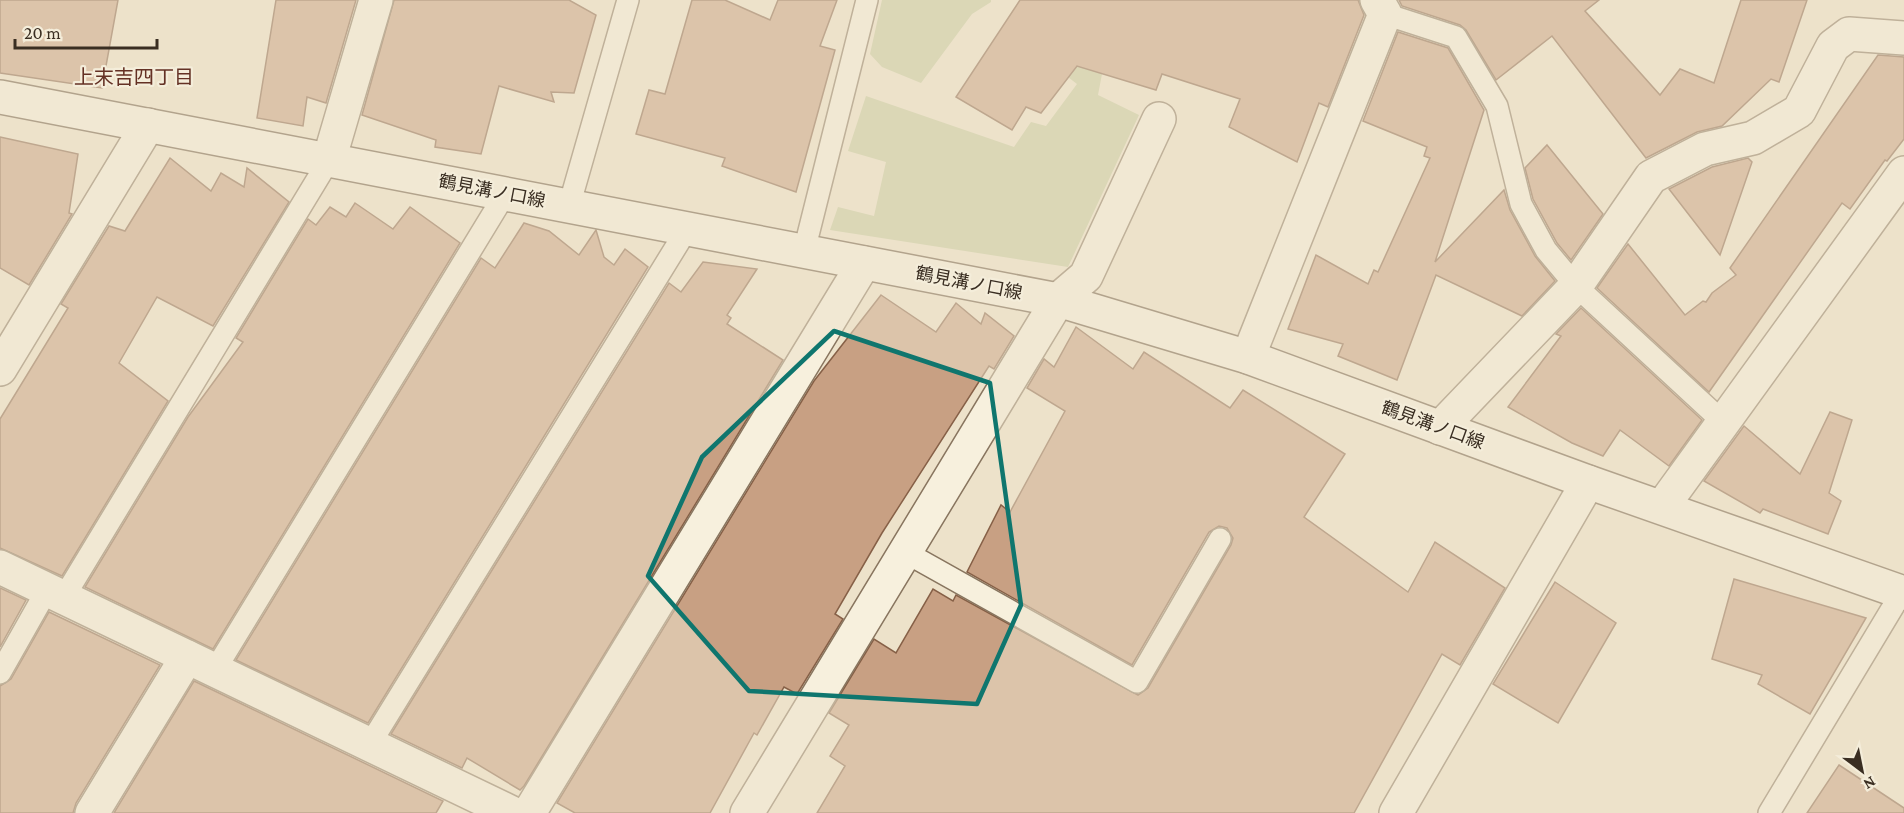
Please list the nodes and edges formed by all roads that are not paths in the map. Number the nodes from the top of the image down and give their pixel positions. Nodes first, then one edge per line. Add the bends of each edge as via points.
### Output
1 (376, 0) edge
2 (628, 0) edge
3 (867, 0) edge
4 (1381, 7) edge
5 (1904, 38) edge
6 (0, 97) edge
7 (1159, 119) dead end
8 (148, 125) junction
9 (329, 160) junction
10 (1904, 173) edge
11 (505, 194) junction
12 (569, 206) junction
13 (687, 229) junction
14 (804, 251) junction
15 (864, 263) junction
16 (1576, 286) junction
17 (1058, 300) junction
18 (1248, 357) junction
19 (0, 369) edge
20 (1723, 422) junction
21 (1440, 428) junction
22 (1588, 482) junction
23 (1662, 507) junction
24 (1220, 539) dead end
25 (905, 552) junction
26 (0, 567) edge
27 (1903, 593) edge
28 (55, 594) junction
29 (201, 664) junction
30 (0, 673) edge
31 (370, 744) junction
32 (92, 813) edge
33 (512, 813) edge
34 (529, 813) edge
35 (747, 813) edge
36 (1396, 813) edge
37 (1769, 813) edge

1 - 9 street
2 - 12 lane
3 - 14 lane
4 - 16 lane via 1456,37 1497,106 1521,204 1546,250
4 - 18 street
5 - 16 street via 1849,34 1833,46 1799,111 1753,138 1705,149 1651,177
6 - 8 street, 鶴見溝ノ口線
7 - 17 street via 1086,276
8 - 9 street, 鶴見溝ノ口線
8 - 19 street
9 - 11 street, 鶴見溝ノ口線
9 - 28 lane
10 - 20 street
11 - 12 street, 鶴見溝ノ口線
11 - 29 lane
12 - 13 street, 鶴見溝ノ口線
13 - 14 street, 鶴見溝ノ口線
13 - 31 lane
14 - 15 street, 鶴見溝ノ口線
15 - 17 street, 鶴見溝ノ口線
15 - 34 street
16 - 20 lane
16 - 21 street
17 - 18 street, 鶴見溝ノ口線
17 - 25 street
18 - 21 street, 鶴見溝ノ口線
20 - 23 street
21 - 22 street, 鶴見溝ノ口線
22 - 23 street, 鶴見溝ノ口線
22 - 36 street
23 - 27 street, 鶴見溝ノ口線
24 - 25 lane via 1137,682
25 - 35 street
26 - 28 street
27 - 37 lane
28 - 29 street
28 - 30 lane
29 - 31 street
29 - 32 street
31 - 33 street

